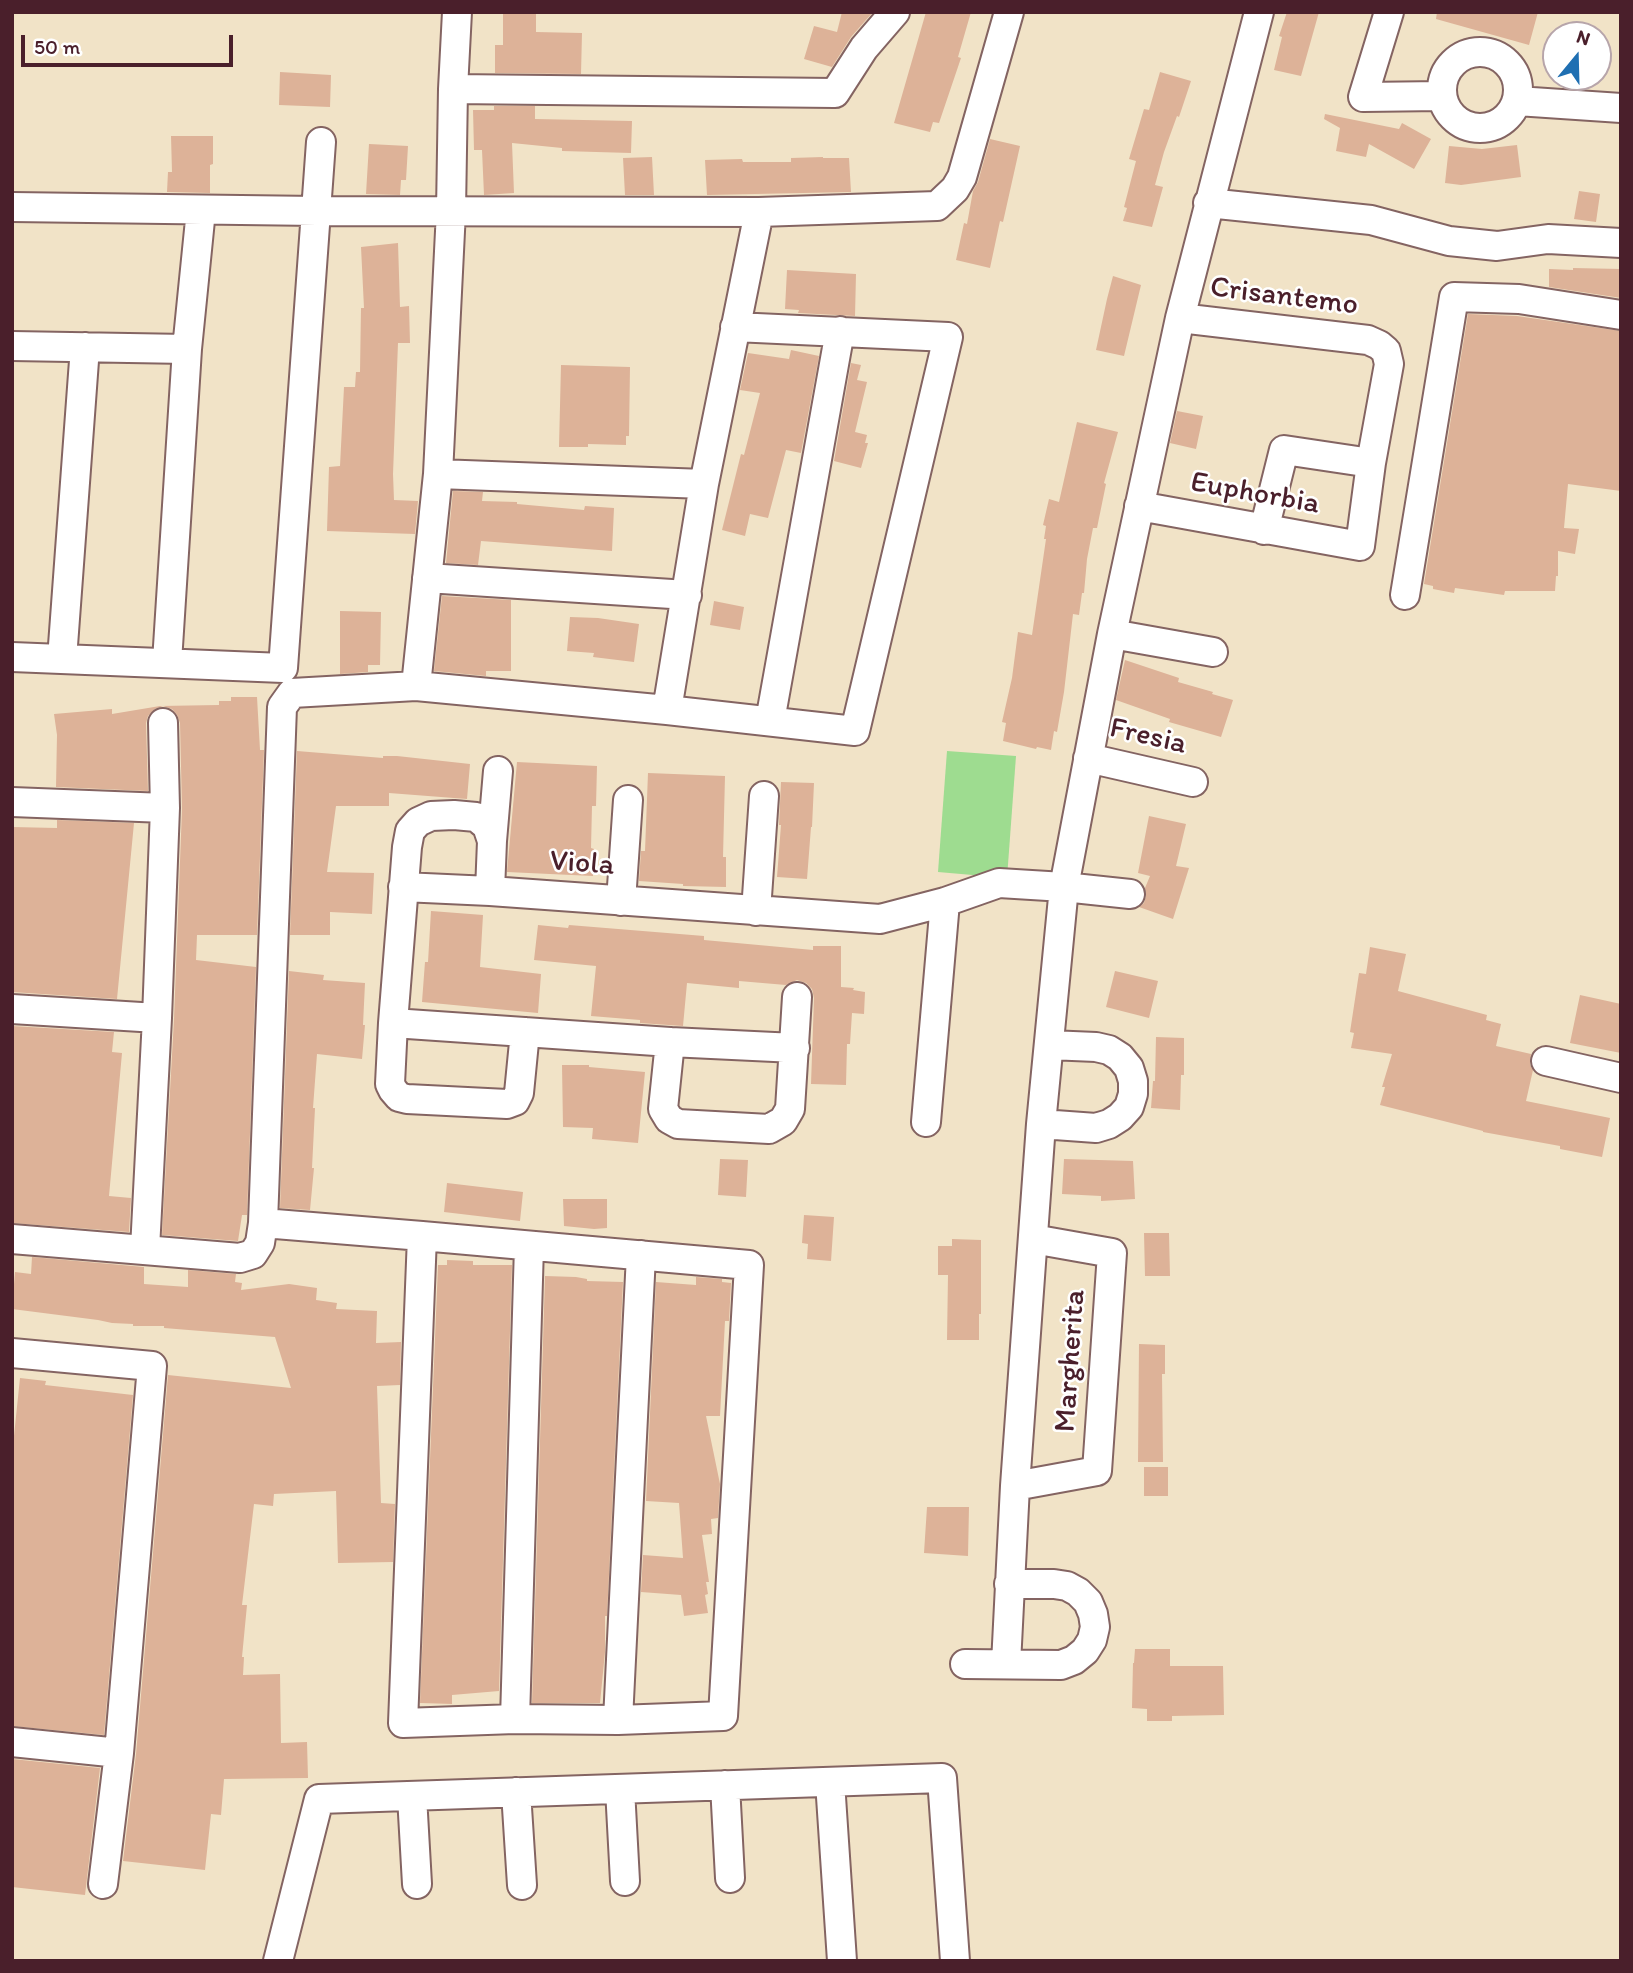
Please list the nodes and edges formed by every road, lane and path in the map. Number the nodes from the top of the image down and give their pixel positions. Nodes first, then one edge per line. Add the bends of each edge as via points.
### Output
1 (457, 12) edge
2 (895, 12) edge
3 (1009, 12) edge
4 (1259, 12) edge
5 (1389, 12) edge
6 (453, 89) junction
7 (1441, 96) junction
8 (1517, 101) junction
9 (1621, 108) edge
10 (321, 142) dead end
11 (1208, 203) junction
12 (12, 207) edge
13 (201, 210) junction
14 (317, 211) junction
15 (451, 211) junction
16 (759, 212) junction
17 (1621, 243) edge
18 (1621, 315) edge
19 (1180, 318) junction
20 (735, 327) junction
21 (840, 331) junction
22 (12, 346) edge
23 (85, 347) junction
24 (187, 349) junction
25 (1371, 463) junction
26 (438, 474) junction
27 (704, 484) junction
28 (1139, 506) junction
29 (1264, 530) junction
30 (427, 578) junction
31 (687, 595) junction
32 (1405, 595) dead end
33 (1112, 634) junction
34 (1213, 652) dead end
35 (12, 657) edge
36 (62, 659) junction
37 (167, 662) junction
38 (416, 686) junction
39 (667, 710) junction
40 (769, 721) junction
41 (163, 723) dead end
42 (1087, 758) junction
43 (498, 771) dead end
44 (1193, 782) dead end
45 (764, 796) dead end
46 (628, 800) dead end
47 (12, 802) edge
48 (165, 808) junction
49 (492, 841) junction
50 (403, 887) junction
51 (1064, 887) junction
52 (490, 891) junction
53 (1130, 894) dead end
54 (621, 901) junction
55 (945, 902) junction
56 (756, 911) junction
57 (797, 998) dead end
58 (12, 1009) edge
59 (157, 1018) junction
60 (393, 1023) junction
61 (525, 1031) junction
62 (670, 1042) junction
63 (1049, 1045) junction
64 (794, 1048) junction
65 (1546, 1061) dead end
66 (1621, 1078) edge
67 (926, 1122) dead end
68 (1041, 1124) junction
69 (263, 1223) junction
70 (422, 1236) junction
71 (12, 1239) edge
72 (1033, 1239) junction
73 (529, 1246) junction
74 (145, 1249) junction
75 (640, 1255) junction
76 (12, 1353) edge
77 (1015, 1486) junction
78 (1009, 1584) junction
79 (965, 1664) dead end
80 (1006, 1664) junction
81 (515, 1719) junction
82 (618, 1720) junction
83 (12, 1742) edge
84 (119, 1753) junction
85 (830, 1782) junction
86 (725, 1785) junction
87 (620, 1789) junction
88 (516, 1792) junction
89 (412, 1796) junction
90 (730, 1878) dead end
91 (625, 1881) dead end
92 (103, 1884) dead end
93 (417, 1884) dead end
94 (522, 1885) dead end
95 (278, 1961) edge
96 (842, 1961) edge
97 (955, 1961) edge

1 - 6 street
2 - 6 street via 863,48 835,93
3 - 16 street via 962,177 937,206
4 - 11 street
5 - 7 street via 1363,97
6 - 15 street
7 - 8 street via 1453,117 1475,128 1499,123
7 - 8 street via 1441,83 1454,61 1478,51 1502,58 1511,68 1517,80
8 - 9 street
10 - 14 street
11 - 17 street via 1371,220 1449,241 1497,246 1549,239
11 - 19 street
12 - 13 street
13 - 14 street
13 - 24 street
14 - 15 street
14 - 37 street via 283,668
15 - 16 street
15 - 26 street
16 - 20 street
18 - 32 street via 1519,299 1454,297
19 - 25 street, Crisantemo via 1379,345 1389,364
19 - 28 street
20 - 21 street
20 - 27 street
21 - 40 street
21 - 40 street via 948,337 855,731
22 - 23 street
23 - 24 street
23 - 36 street
24 - 37 street
25 - 29 street via 1284,450
25 - 29 street, Euphorbia via 1360,546
26 - 27 street
26 - 30 street
27 - 31 street
28 - 29 street, Euphorbia
28 - 33 street
30 - 31 street
30 - 38 street
31 - 39 street
33 - 34 street
33 - 42 street
35 - 36 street
36 - 37 street
38 - 39 street
38 - 69 street via 292,693 282,707
39 - 40 street
41 - 48 street
42 - 44 street, Fresia
42 - 51 street
43 - 49 street
45 - 56 street
46 - 54 street
47 - 48 street
48 - 59 street
49 - 50 street via 476,817 431,816 418,822 410,831
49 - 52 street
50 - 52 street, Viola
50 - 60 street
51 - 53 street, Viola
51 - 55 street, Viola via 999,883
51 - 63 street
52 - 54 street, Viola
54 - 56 street, Viola
55 - 56 street, Viola via 880,919
55 - 67 street
57 - 64 street
58 - 59 street
59 - 74 street
60 - 61 street
60 - 61 street via 390,1084 399,1097 407,1099 515,1101
61 - 62 street
62 - 64 street
62 - 64 street via 663,1109 670,1119 678,1124 769,1129 790,1109
63 - 68 street
63 - 68 street via 1109,1050 1129,1068 1133,1094 1129,1107 1109,1124 1096,1128
65 - 66 street
68 - 72 street
69 - 70 street
69 - 74 street via 253,1254 240,1258
70 - 73 street
70 - 81 street via 403,1723
71 - 74 street
72 - 77 street
72 - 77 street, Margherita via 1112,1253 1097,1471
73 - 75 street
73 - 81 street
75 - 82 street
75 - 82 street via 749,1265 723,1716
76 - 84 street via 152,1366
77 - 78 street
78 - 80 street
78 - 80 street via 1067,1586 1087,1602 1094,1627 1085,1651 1074,1660 1061,1665
79 - 80 street
81 - 82 street
83 - 84 street
84 - 92 street
85 - 86 street
85 - 96 street
85 - 97 street via 942,1778
86 - 87 street
86 - 90 street
87 - 88 street
87 - 91 street
88 - 89 street
88 - 94 street
89 - 93 street
89 - 95 street via 319,1799

